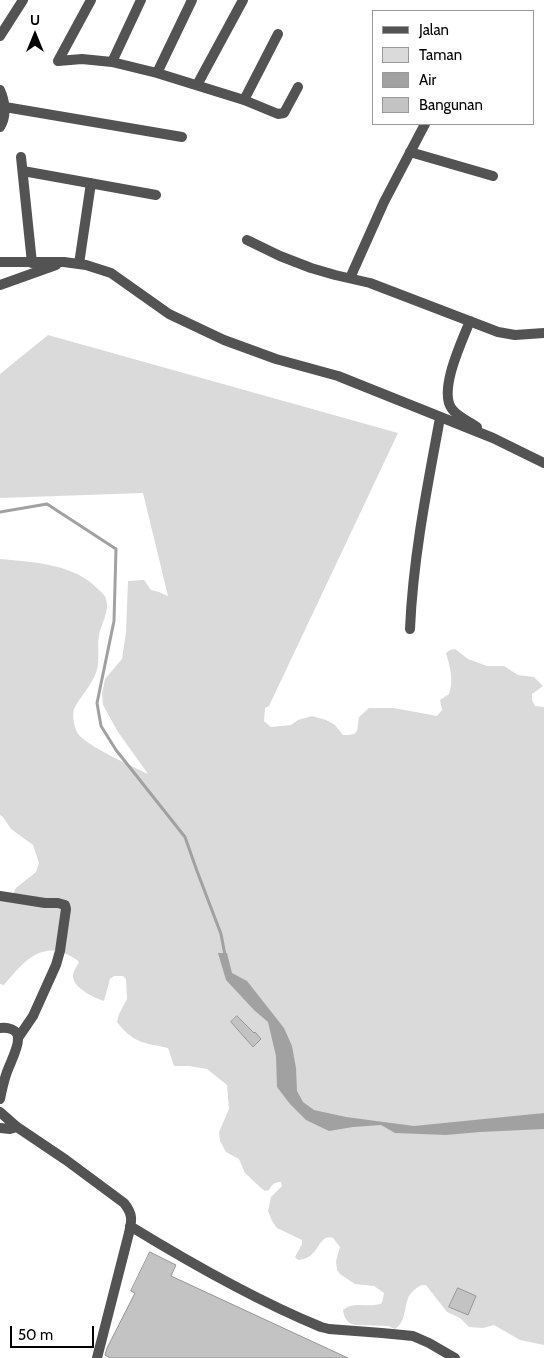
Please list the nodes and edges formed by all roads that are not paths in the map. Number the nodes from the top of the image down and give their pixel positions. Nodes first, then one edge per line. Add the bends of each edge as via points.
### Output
1 (23, 0) edge
2 (91, 0) edge
3 (141, 0) edge
4 (192, 0) edge
5 (239, 1) edge
6 (278, 34) dead end
7 (0, 36) edge
8 (112, 62) junction
9 (157, 73) junction
10 (197, 85) junction
11 (298, 87) dead end
12 (0, 90) edge
13 (244, 100) junction
14 (5, 107) junction
15 (424, 125) edge
16 (0, 127) edge
17 (182, 137) dead end
18 (410, 152) junction
19 (21, 157) dead end
20 (23, 171) junction
21 (493, 176) dead end
22 (91, 183) junction
23 (156, 195) dead end
24 (247, 240) dead end
25 (0, 262) edge
26 (64, 262) junction
27 (32, 263) junction
28 (79, 264) junction
29 (350, 278) junction
30 (0, 285) edge
31 (470, 321) junction
32 (544, 334) edge
33 (440, 418) junction
34 (493, 438) junction
35 (544, 463) edge
36 (410, 629) dead end
37 (0, 896) edge
38 (0, 1028) edge
39 (18, 1038) junction
40 (0, 1098) edge
41 (0, 1112) edge
42 (17, 1127) junction
43 (0, 1128) edge
44 (130, 1226) junction
45 (97, 1358) edge
46 (455, 1358) edge

1 - 7 street
2 - 8 street via 58,61
3 - 8 street
4 - 9 street
5 - 10 street
6 - 13 street
8 - 9 street
9 - 10 street
10 - 13 street
11 - 13 street via 282,114
12 - 14 street
14 - 16 street
14 - 17 street
15 - 18 street
18 - 21 street
18 - 29 street
19 - 20 street
20 - 22 street
20 - 27 street
22 - 23 street
22 - 28 street
24 - 29 street via 311,268
25 - 27 street
26 - 27 street
26 - 28 street
26 - 30 street
28 - 33 street via 111,273 169,314 224,340 338,376
29 - 31 street
31 - 32 street via 507,334
31 - 34 street via 448,386 448,401 453,410
33 - 34 street
33 - 36 street via 419,534
34 - 35 street
37 - 39 street via 58,903 65,905 66,909 56,965 33,1016
38 - 39 street via 12,1029
39 - 40 street
41 - 42 street
42 - 43 street via 10,1130
42 - 44 street via 124,1203 130,1211
44 - 45 street
44 - 46 street via 184,1259 322,1328 413,1336

